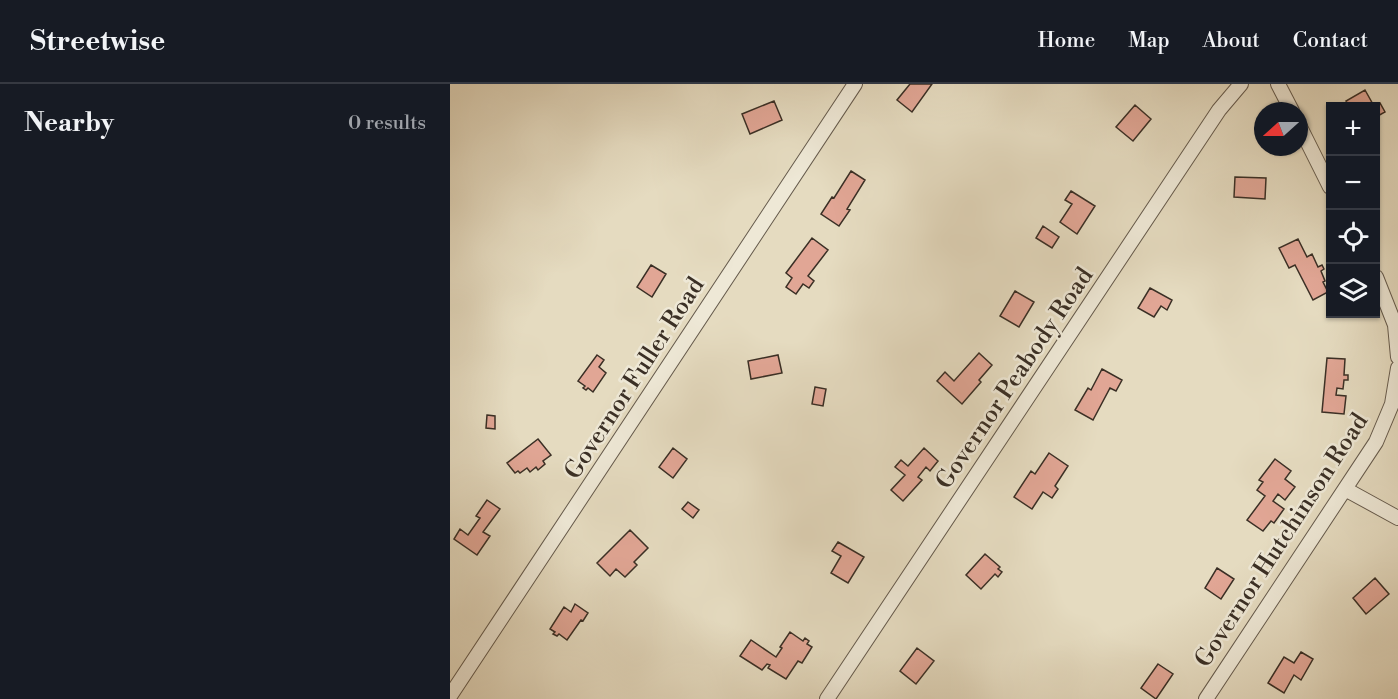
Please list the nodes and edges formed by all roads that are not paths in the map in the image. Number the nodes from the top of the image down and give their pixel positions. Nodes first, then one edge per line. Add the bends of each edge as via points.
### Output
1 (855, 84) edge
2 (1242, 84) edge
3 (1278, 84) edge
4 (1287, 102) edge
5 (1308, 143) edge
6 (1326, 179) edge
7 (1380, 286) edge
8 (1398, 357) edge
9 (1398, 368) edge
10 (1345, 489) junction
11 (1398, 518) edge
12 (450, 696) edge
13 (827, 699) edge
14 (1206, 699) edge

1 - 12 street, Governor Fuller Road
2 - 13 street, Governor Peabody Road via 1219,110
3 - 4 street
5 - 6 street
7 - 8 street via 1395,324
9 - 10 street, Governor Hutchinson Road via 1392,404 1376,442
10 - 11 street
10 - 14 street, Governor Hutchinson Road

